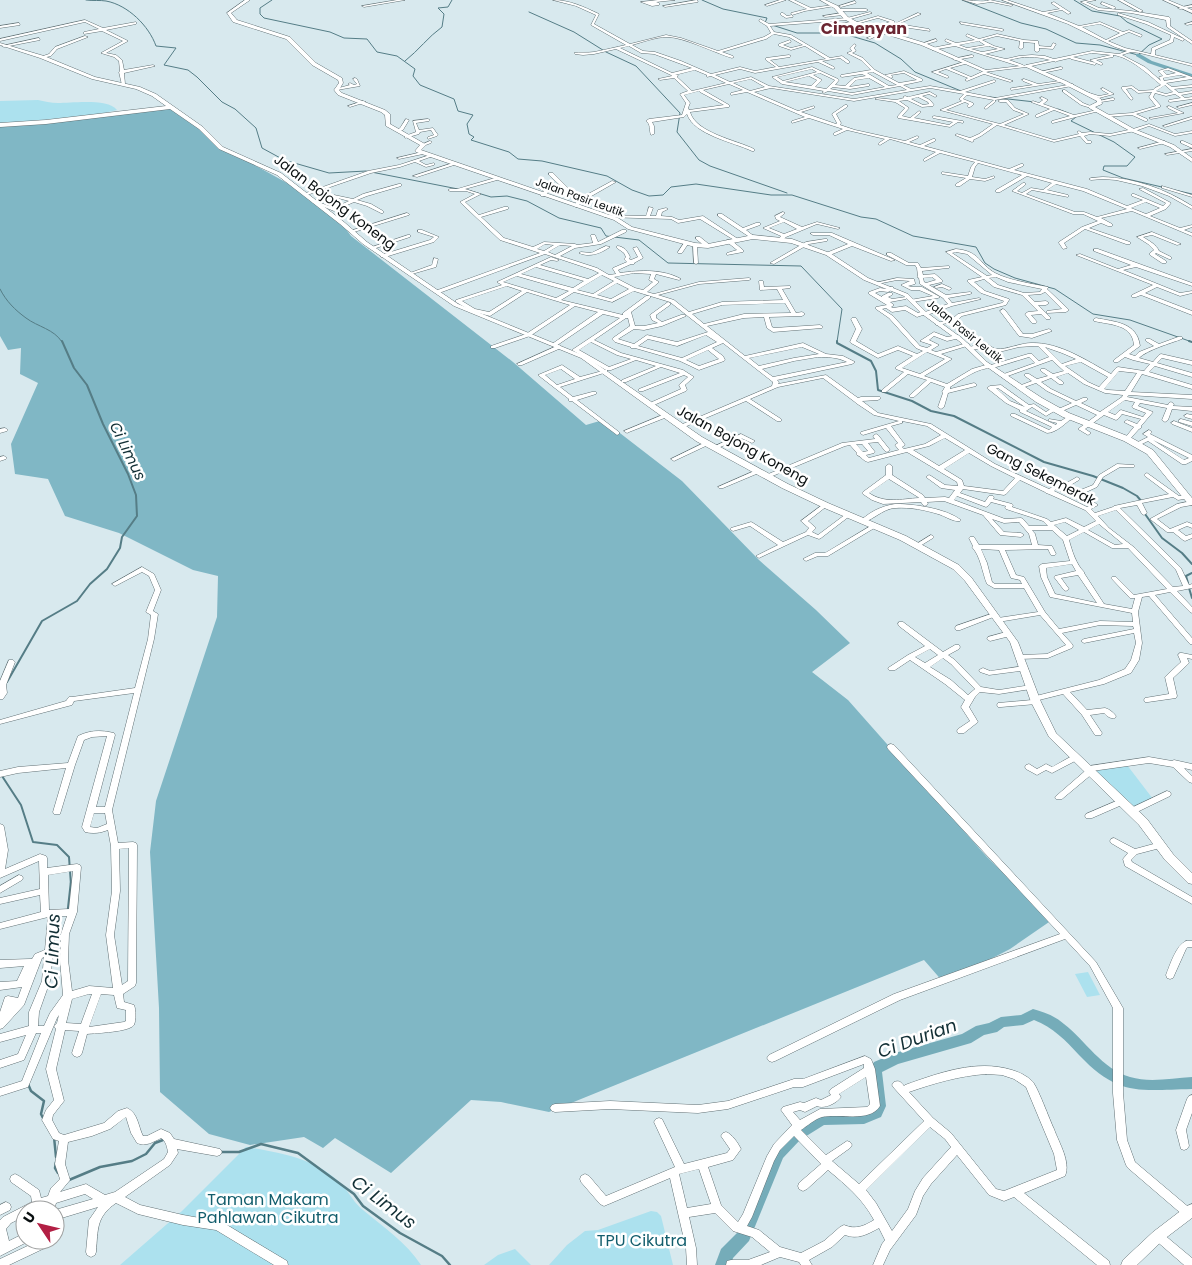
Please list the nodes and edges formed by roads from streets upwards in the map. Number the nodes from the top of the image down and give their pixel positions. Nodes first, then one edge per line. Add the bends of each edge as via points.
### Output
1 (248, 0) edge
2 (403, 0) edge
3 (555, 0) edge
4 (651, 0) edge
5 (666, 0) edge
6 (696, 0) edge
7 (784, 0) edge
8 (791, 0) edge
9 (822, 0) edge
10 (965, 0) edge
11 (1004, 0) edge
12 (1094, 0) edge
13 (1120, 0) edge
14 (1165, 0) edge
15 (638, 2) dead end
16 (644, 2) junction
17 (673, 2) edge
18 (855, 2) dead end
19 (989, 2) edge
20 (686, 3) junction
21 (773, 3) junction
22 (1053, 3) dead end
23 (657, 4) junction
24 (704, 4) dead end
25 (767, 5) dead end
26 (364, 6) dead end
27 (646, 6) dead end
28 (652, 6) junction
29 (693, 6) dead end
30 (782, 6) dead end
31 (1013, 6) dead end
32 (1092, 7) junction
33 (683, 8) dead end
34 (838, 9) junction
35 (1062, 9) junction
36 (810, 10) junction
37 (866, 10) dead end
38 (1110, 10) junction
39 (1119, 10) junction
40 (1192, 11) edge
41 (870, 13) dead end
42 (1043, 13) junction
43 (1069, 13) dead end
44 (782, 14) dead end
45 (919, 14) dead end
46 (1163, 15) junction
47 (792, 16) junction
48 (1176, 17) dead end
49 (808, 18) dead end
50 (798, 19) junction
51 (847, 19) junction
52 (760, 20) dead end
53 (829, 20) junction
54 (1169, 20) junction
55 (135, 23) dead end
56 (855, 23) junction
57 (871, 23) dead end
58 (961, 23) dead end
59 (5, 24) dead end
60 (892, 24) junction
61 (807, 25) junction
62 (835, 25) dead end
63 (768, 26) junction
64 (882, 26) junction
65 (0, 27) edge
66 (1079, 27) junction
67 (873, 29) junction
68 (102, 30) junction
69 (929, 30) dead end
70 (1002, 30) junction
71 (884, 32) junction
72 (1010, 32) dead end
73 (1122, 32) junction
74 (773, 33) junction
75 (971, 35) junction
76 (996, 35) junction
77 (1141, 36) dead end
78 (1172, 36) junction
79 (17, 37) junction
80 (765, 38) junction
81 (775, 38) dead end
82 (869, 38) dead end
83 (1010, 38) junction
84 (39, 39) dead end
85 (936, 40) dead end
86 (946, 40) dead end
87 (980, 40) junction
88 (1022, 40) junction
89 (1108, 40) junction
90 (790, 41) dead end
91 (953, 41) junction
92 (1187, 41) junction
93 (1000, 42) dead end
94 (1192, 43) edge
95 (1, 44) edge
96 (923, 44) junction
97 (1054, 44) dead end
98 (630, 45) junction
99 (854, 45) dead end
100 (989, 45) junction
101 (803, 46) junction
102 (1184, 46) dead end
103 (616, 48) junction
104 (1021, 48) dead end
105 (1192, 48) edge
106 (933, 49) junction
107 (966, 49) junction
108 (718, 52) junction
109 (1016, 52) dead end
110 (576, 53) dead end
111 (585, 53) junction
112 (983, 53) junction
113 (1128, 53) junction
114 (1026, 55) junction
115 (1118, 55) junction
116 (1153, 55) junction
117 (789, 56) dead end
118 (972, 56) dead end
119 (42, 58) junction
120 (732, 58) dead end
121 (829, 58) junction
122 (1071, 58) junction
123 (593, 59) dead end
124 (955, 59) junction
125 (1007, 60) dead end
126 (820, 61) junction
127 (1056, 61) junction
128 (848, 62) dead end
129 (964, 63) junction
130 (749, 65) dead end
131 (1192, 65) edge
132 (153, 66) dead end
133 (1025, 66) junction
134 (779, 68) junction
135 (785, 68) dead end
136 (833, 68) dead end
137 (946, 68) junction
138 (1061, 68) dead end
139 (694, 69) junction
140 (761, 71) junction
141 (874, 71) junction
142 (121, 72) junction
143 (821, 72) junction
144 (986, 72) junction
145 (1042, 72) junction
146 (863, 73) junction
147 (672, 74) junction
148 (1180, 74) junction
149 (780, 75) junction
150 (809, 75) junction
151 (677, 76) junction
152 (708, 76) junction
153 (842, 76) junction
154 (914, 76) junction
155 (1166, 76) junction
156 (947, 77) dead end
157 (797, 78) junction
158 (870, 78) junction
159 (355, 79) dead end
160 (660, 79) dead end
161 (857, 79) junction
162 (837, 80) junction
163 (893, 80) junction
164 (1024, 80) dead end
165 (994, 81) dead end
166 (1011, 81) dead end
167 (782, 82) junction
168 (1064, 82) junction
169 (1162, 82) junction
170 (123, 84) junction
171 (729, 84) junction
172 (1147, 84) dead end
173 (868, 85) junction
174 (901, 85) junction
175 (1072, 85) junction
176 (693, 86) dead end
177 (798, 86) junction
178 (832, 86) junction
179 (1037, 86) junction
180 (1192, 86) edge
181 (686, 87) junction
182 (769, 87) junction
183 (775, 87) junction
184 (888, 87) junction
185 (947, 87) dead end
186 (811, 88) junction
187 (845, 88) junction
188 (337, 89) junction
189 (1012, 89) dead end
190 (1103, 89) dead end
191 (827, 90) junction
192 (875, 90) junction
193 (911, 90) junction
194 (701, 91) junction
195 (1064, 91) dead end
196 (1152, 91) junction
197 (692, 92) junction
198 (747, 92) junction
199 (898, 92) junction
200 (959, 92) junction
201 (1176, 92) junction
202 (1192, 92) edge
203 (1086, 93) junction
204 (732, 94) dead end
205 (966, 94) junction
206 (822, 95) junction
207 (697, 96) dead end
208 (918, 96) junction
209 (935, 96) dead end
210 (980, 97) junction
211 (840, 98) junction
212 (906, 98) junction
213 (1042, 98) dead end
214 (1183, 98) junction
215 (1192, 98) edge
216 (877, 99) dead end
217 (1113, 99) dead end
218 (1130, 99) dead end
219 (896, 101) junction
220 (964, 101) junction
221 (994, 101) junction
222 (1100, 101) junction
223 (1170, 101) dead end
224 (364, 102) junction
225 (834, 102) dead end
226 (1033, 102) dead end
227 (959, 103) junction
228 (1040, 104) junction
229 (1147, 104) dead end
230 (1192, 105) edge
231 (350, 106) dead end
232 (846, 106) dead end
233 (970, 106) junction
234 (171, 107) junction
235 (813, 107) dead end
236 (1054, 107) junction
237 (1091, 107) junction
238 (1156, 107) junction
239 (1168, 107) dead end
240 (1179, 107) dead end
241 (986, 108) dead end
242 (1064, 108) dead end
243 (1148, 109) junction
244 (687, 110) junction
245 (1097, 111) junction
246 (798, 112) junction
247 (919, 112) dead end
248 (1182, 113) junction
249 (1132, 114) junction
250 (1080, 115) junction
251 (809, 116) junction
252 (980, 116) dead end
253 (1038, 116) dead end
254 (1074, 116) junction
255 (1106, 116) junction
256 (1162, 116) dead end
257 (934, 117) dead end
258 (1192, 117) edge
259 (941, 118) junction
260 (911, 119) junction
261 (407, 120) dead end
262 (428, 120) dead end
263 (957, 121) junction
264 (793, 122) dead end
265 (962, 122) dead end
266 (988, 122) junction
267 (1053, 122) dead end
268 (1180, 122) junction
269 (934, 123) junction
270 (998, 124) junction
271 (0, 125) edge
272 (836, 126) junction
273 (1165, 126) dead end
274 (847, 129) junction
275 (1133, 130) junction
276 (398, 131) junction
277 (417, 131) junction
278 (837, 132) dead end
279 (1191, 132) edge
280 (1079, 133) junction
281 (652, 134) dead end
282 (957, 135) dead end
283 (406, 136) junction
284 (889, 138) junction
285 (934, 140) dead end
286 (906, 142) junction
287 (1090, 142) dead end
288 (1182, 142) dead end
289 (1161, 143) junction
290 (421, 144) junction
291 (880, 144) dead end
292 (912, 144) junction
293 (921, 146) junction
294 (1140, 148) dead end
295 (1192, 148) edge
296 (753, 150) dead end
297 (419, 151) junction
298 (938, 152) junction
299 (1180, 152) junction
300 (431, 156) junction
301 (399, 158) dead end
302 (925, 160) dead end
303 (1192, 160) edge
304 (416, 162) junction
305 (977, 162) junction
306 (433, 164) dead end
307 (453, 164) junction
308 (1022, 165) dead end
309 (1005, 171) junction
310 (427, 172) junction
311 (944, 173) dead end
312 (551, 174) dead end
313 (1025, 175) junction
314 (415, 176) dead end
315 (434, 176) dead end
316 (992, 177) dead end
317 (969, 178) junction
318 (495, 179) junction
319 (1091, 179) dead end
320 (614, 182) dead end
321 (1056, 182) junction
322 (1023, 184) dead end
323 (399, 185) dead end
324 (958, 185) dead end
325 (1068, 185) junction
326 (539, 186) dead end
327 (1137, 187) dead end
328 (1148, 187) junction
329 (458, 189) junction
330 (450, 190) dead end
331 (998, 191) dead end
332 (1044, 191) junction
333 (305, 194) junction
334 (1023, 194) junction
335 (1055, 194) junction
336 (544, 195) junction
337 (1134, 195) dead end
338 (336, 196) dead end
339 (1066, 196) dead end
340 (1192, 196) edge
341 (1158, 197) junction
342 (353, 200) junction
343 (1181, 200) junction
344 (1147, 201) junction
345 (314, 202) junction
346 (577, 204) junction
347 (506, 208) dead end
348 (651, 208) dead end
349 (1164, 208) junction
350 (1192, 208) edge
351 (666, 209) dead end
352 (1114, 209) dead end
353 (1129, 209) junction
354 (381, 212) dead end
355 (1120, 212) junction
356 (407, 214) dead end
357 (783, 214) dead end
358 (720, 215) dead end
359 (604, 216) junction
360 (1145, 216) junction
361 (478, 217) junction
362 (647, 218) junction
363 (658, 218) junction
364 (783, 220) junction
365 (1099, 220) junction
366 (1082, 223) dead end
367 (758, 224) dead end
368 (1110, 225) dead end
369 (1192, 226) edge
370 (1087, 227) junction
371 (801, 228) junction
372 (838, 228) dead end
373 (742, 230) junction
374 (1178, 230) junction
375 (352, 231) junction
376 (420, 231) dead end
377 (624, 231) dead end
378 (813, 234) dead end
379 (1192, 235) edge
380 (408, 236) dead end
381 (593, 236) dead end
382 (1163, 236) junction
383 (753, 237) junction
384 (698, 238) dead end
385 (782, 238) junction
386 (732, 240) junction
387 (825, 240) dead end
388 (1128, 243) dead end
389 (559, 244) junction
390 (596, 244) junction
391 (686, 244) junction
392 (852, 244) junction
393 (1179, 244) dead end
394 (695, 245) junction
395 (805, 245) junction
396 (578, 246) junction
397 (708, 246) junction
398 (608, 247) dead end
399 (619, 247) dead end
400 (371, 248) junction
401 (635, 248) dead end
402 (1065, 248) dead end
403 (532, 249) junction
404 (1096, 250) dead end
405 (544, 252) junction
406 (680, 252) dead end
407 (581, 254) dead end
408 (591, 254) junction
409 (729, 254) dead end
410 (828, 254) junction
411 (1078, 255) dead end
412 (384, 256) junction
413 (554, 257) junction
414 (436, 259) dead end
415 (1166, 260) dead end
416 (772, 262) dead end
417 (577, 263) junction
418 (632, 263) junction
419 (696, 263) dead end
420 (536, 265) junction
421 (604, 265) dead end
422 (1136, 265) junction
423 (947, 267) dead end
424 (919, 270) junction
425 (1119, 270) junction
426 (654, 273) junction
427 (412, 274) junction
428 (516, 274) junction
429 (605, 274) junction
430 (621, 274) junction
431 (633, 275) dead end
432 (995, 275) junction
433 (985, 277) junction
434 (920, 278) junction
435 (679, 279) dead end
436 (749, 279) dead end
437 (912, 280) junction
438 (588, 281) junction
439 (615, 282) dead end
440 (761, 282) dead end
441 (879, 282) junction
442 (506, 285) junction
443 (1157, 285) junction
444 (1192, 285) edge
445 (924, 286) junction
446 (788, 287) dead end
447 (779, 288) junction
448 (633, 289) junction
449 (931, 289) junction
450 (1006, 289) junction
451 (572, 290) junction
452 (949, 290) dead end
453 (1045, 290) junction
454 (436, 292) junction
455 (644, 292) junction
456 (1192, 292) edge
457 (524, 293) junction
458 (970, 293) dead end
459 (1036, 293) junction
460 (1140, 293) junction
461 (1024, 294) junction
462 (593, 296) junction
463 (649, 296) junction
464 (888, 296) junction
465 (1134, 296) dead end
466 (945, 297) junction
467 (979, 299) dead end
468 (557, 300) junction
469 (909, 300) junction
470 (787, 301) junction
471 (668, 304) dead end
472 (1034, 304) junction
473 (1046, 304) dead end
474 (951, 305) junction
475 (573, 306) junction
476 (1009, 310) dead end
477 (600, 311) junction
478 (1041, 312) junction
479 (690, 313) junction
480 (1192, 313) edge
481 (794, 314) junction
482 (802, 314) dead end
483 (924, 314) junction
484 (626, 316) junction
485 (682, 316) dead end
486 (766, 316) junction
487 (854, 319) dead end
488 (1096, 320) dead end
489 (1034, 322) dead end
490 (662, 324) junction
491 (938, 324) junction
492 (705, 325) junction
493 (634, 326) junction
494 (820, 327) dead end
495 (1049, 331) dead end
496 (528, 334) junction
497 (1032, 336) junction
498 (958, 337) junction
499 (1180, 338) dead end
500 (927, 339) junction
501 (591, 340) junction
502 (1148, 340) dead end
503 (555, 345) junction
504 (916, 345) junction
505 (950, 345) dead end
506 (1039, 345) junction
507 (968, 346) junction
508 (493, 347) dead end
509 (633, 347) junction
510 (1160, 347) junction
511 (791, 348) junction
512 (710, 349) junction
513 (928, 350) junction
514 (619, 354) junction
515 (825, 354) junction
516 (938, 354) junction
517 (1030, 355) junction
518 (1125, 355) junction
519 (917, 356) junction
520 (746, 357) junction
521 (1192, 357) edge
522 (1050, 358) junction
523 (634, 359) junction
524 (802, 359) junction
525 (682, 360) junction
526 (1080, 360) junction
527 (1138, 360) junction
528 (1116, 361) dead end
529 (628, 362) junction
530 (1038, 362) junction
531 (1189, 362) edge
532 (520, 364) dead end
533 (1154, 365) junction
534 (661, 366) junction
535 (990, 366) junction
536 (1061, 366) junction
537 (1134, 367) dead end
538 (760, 368) junction
539 (813, 370) junction
540 (1043, 370) dead end
541 (605, 371) junction
542 (907, 372) junction
543 (684, 373) junction
544 (1142, 373) junction
545 (1027, 375) dead end
546 (1192, 375) edge
547 (920, 376) junction
548 (962, 376) junction
549 (1003, 376) junction
550 (1111, 376) junction
551 (1052, 377) junction
552 (774, 379) junction
553 (580, 380) junction
554 (930, 380) junction
555 (624, 381) dead end
556 (1037, 382) junction
557 (1061, 383) dead end
558 (776, 386) junction
559 (948, 386) junction
560 (1019, 387) junction
561 (1192, 387) edge
562 (556, 388) junction
563 (990, 388) dead end
564 (1101, 388) dead end
565 (641, 390) dead end
566 (884, 391) dead end
567 (945, 392) junction
568 (594, 393) dead end
569 (686, 393) dead end
570 (912, 396) dead end
571 (1126, 396) junction
572 (1189, 396) edge
573 (878, 398) dead end
574 (746, 399) junction
575 (571, 400) junction
576 (858, 402) junction
577 (1075, 402) junction
578 (1138, 402) junction
579 (653, 405) junction
580 (1171, 406) junction
581 (1084, 407) junction
582 (1190, 407) edge
583 (941, 408) dead end
584 (1025, 409) junction
585 (1038, 410) junction
586 (1056, 410) junction
587 (1101, 413) junction
588 (665, 416) junction
589 (1070, 417) junction
590 (1145, 419) junction
591 (779, 420) dead end
592 (1165, 420) dead end
593 (908, 422) junction
594 (1127, 422) dead end
595 (1090, 424) junction
596 (1192, 424) edge
597 (1060, 425) junction
598 (888, 426) junction
599 (680, 427) junction
600 (1138, 427) junction
601 (871, 430) junction
602 (1192, 430) edge
603 (627, 431) dead end
604 (617, 433) dead end
605 (863, 433) dead end
606 (1088, 433) dead end
607 (946, 435) junction
608 (1127, 439) junction
609 (879, 440) junction
610 (752, 441) dead end
611 (864, 442) junction
612 (708, 443) junction
613 (852, 444) junction
614 (1138, 444) junction
615 (716, 448) junction
616 (887, 450) dead end
617 (970, 450) junction
618 (905, 451) junction
619 (859, 454) junction
620 (1192, 457) edge
621 (674, 458) dead end
622 (889, 466) dead end
623 (1132, 466) dead end
624 (939, 468) junction
625 (759, 471) junction
626 (1019, 474) junction
627 (1147, 475) dead end
628 (768, 476) junction
629 (889, 476) junction
630 (929, 477) dead end
631 (1077, 479) dead end
632 (721, 487) dead end
633 (959, 488) junction
634 (1070, 489) junction
635 (994, 492) junction
636 (1048, 492) junction
637 (1077, 494) junction
638 (1175, 495) junction
639 (951, 500) junction
640 (989, 500) junction
641 (1190, 500) edge
642 (925, 501) junction
643 (1065, 501) junction
644 (1141, 503) junction
645 (825, 506) junction
646 (1116, 508) junction
647 (924, 509) junction
648 (1087, 509) junction
649 (1144, 513) dead end
650 (984, 514) junction
651 (1095, 515) junction
652 (849, 516) junction
653 (958, 520) dead end
654 (865, 521) junction
655 (1099, 522) junction
656 (1051, 525) junction
657 (874, 526) junction
658 (1192, 526) edge
659 (1029, 528) junction
660 (733, 529) dead end
661 (1174, 529) junction
662 (1082, 530) junction
663 (808, 533) junction
664 (1021, 535) dead end
665 (1192, 536) edge
666 (931, 537) dead end
667 (972, 538) dead end
668 (1066, 539) junction
669 (781, 546) junction
670 (918, 546) junction
671 (1129, 546) junction
672 (975, 547) junction
673 (1001, 548) junction
674 (1036, 548) junction
675 (1169, 548) dead end
676 (1160, 550) junction
677 (1053, 554) dead end
678 (759, 556) dead end
679 (806, 559) dead end
680 (1075, 562) junction
681 (1081, 572) junction
682 (1114, 578) dead end
683 (115, 584) dead end
684 (1027, 586) junction
685 (1189, 587) edge
686 (1066, 589) dead end
687 (1173, 591) junction
688 (1151, 594) junction
689 (1139, 597) junction
690 (1101, 604) junction
691 (1192, 611) edge
692 (1135, 612) junction
693 (1042, 613) junction
694 (996, 618) junction
695 (901, 624) dead end
696 (1138, 627) junction
697 (958, 628) dead end
698 (1059, 631) junction
699 (1008, 634) junction
700 (990, 638) dead end
701 (1084, 641) dead end
702 (1192, 642) edge
703 (930, 646) junction
704 (957, 647) dead end
705 (943, 655) junction
706 (910, 657) junction
707 (1021, 657) junction
708 (1192, 657) edge
709 (11, 662) dead end
710 (927, 665) dead end
711 (892, 668) dead end
712 (1024, 668) junction
713 (983, 670) dead end
714 (1030, 686) junction
715 (138, 690) junction
716 (979, 690) junction
717 (1064, 691) junction
718 (0, 696) edge
719 (969, 699) junction
720 (1148, 700) dead end
721 (1036, 701) junction
722 (1001, 705) dead end
723 (1085, 713) junction
724 (1112, 716) dead end
725 (0, 722) edge
726 (961, 731) dead end
727 (1098, 733) dead end
728 (891, 748) dead end
729 (1074, 758) junction
730 (1174, 763) junction
731 (71, 765) junction
732 (1029, 767) dead end
733 (1192, 767) edge
734 (1088, 771) junction
735 (0, 774) edge
736 (1192, 780) edge
737 (1167, 794) dead end
738 (1059, 797) dead end
739 (1121, 802) junction
740 (91, 810) junction
741 (108, 810) junction
742 (1132, 811) junction
743 (57, 812) dead end
744 (1089, 816) dead end
745 (110, 826) junction
746 (0, 827) edge
747 (1114, 841) dead end
748 (1161, 845) junction
749 (115, 846) junction
750 (1134, 852) junction
751 (44, 872) junction
752 (1, 875) edge
753 (19, 878) dead end
754 (1192, 880) edge
755 (0, 890) edge
756 (43, 890) junction
757 (0, 900) edge
758 (1192, 901) edge
759 (73, 912) junction
760 (49, 913) junction
761 (0, 926) edge
762 (1066, 935) junction
763 (1192, 944) edge
764 (48, 952) junction
765 (0, 964) edge
766 (1170, 975) dead end
767 (0, 986) edge
768 (98, 990) junction
769 (119, 992) junction
770 (68, 996) junction
771 (0, 1026) edge
772 (59, 1026) junction
773 (33, 1029) junction
774 (84, 1029) junction
775 (46, 1030) junction
776 (0, 1038) edge
777 (77, 1053) dead end
778 (772, 1058) dead end
779 (0, 1064) edge
780 (870, 1069) junction
781 (897, 1084) dead end
782 (908, 1088) dead end
783 (0, 1092) edge
784 (1192, 1099) edge
785 (555, 1108) dead end
786 (930, 1121) junction
787 (659, 1122) dead end
788 (798, 1131) junction
789 (726, 1136) dead end
790 (64, 1139) junction
791 (171, 1143) junction
792 (847, 1145) dead end
793 (1184, 1146) dead end
794 (956, 1149) junction
795 (217, 1152) dead end
796 (827, 1162) junction
797 (702, 1165) junction
798 (678, 1171) junction
799 (15, 1179) dead end
800 (585, 1179) dead end
801 (803, 1186) dead end
802 (859, 1190) junction
803 (1016, 1192) junction
804 (115, 1197) junction
805 (37, 1200) edge
806 (52, 1200) edge
807 (61, 1200) edge
808 (103, 1200) junction
809 (717, 1208) junction
810 (1190, 1211) edge
811 (65, 1212) edge
812 (684, 1213) junction
813 (15, 1216) edge
814 (881, 1222) junction
815 (747, 1231) junction
816 (1158, 1236) junction
817 (891, 1240) junction
818 (15, 1243) edge
819 (3, 1249) edge
820 (30, 1250) edge
821 (91, 1252) dead end
822 (781, 1252) junction
823 (804, 1262) edge
824 (0, 1264) edge
825 (283, 1265) edge
826 (692, 1265) edge
827 (731, 1265) edge
828 (878, 1265) edge
829 (1105, 1265) edge
830 (1128, 1265) edge
831 (1192, 1265) edge

1 - 188 street via 229,16 251,28 293,41 314,64 340,79
2 - 26 street
3 - 98 street via 598,15 592,24
4 - 16 street
4 - 23 street
5 - 17 street
5 - 23 street
6 - 20 street
6 - 24 street
7 - 21 street
8 - 36 street
9 - 34 street
10 - 19 street
11 - 42 street
12 - 32 street via 1083,2
13 - 46 street via 1142,11
14 - 40 street
15 - 16 street
16 - 28 street
17 - 20 street
17 - 23 street
17 - 33 street
18 - 34 street
19 - 31 street
20 - 29 street
21 - 25 street
21 - 30 street
22 - 35 street
23 - 28 street
27 - 28 street
32 - 38 street
32 - 39 street via 1101,4
34 - 36 street
34 - 37 street
34 - 51 street
34 - 53 street via 825,16
35 - 42 street
35 - 43 street
36 - 47 street
38 - 39 street
38 - 78 street
39 - 54 street
41 - 51 street
42 - 66 street
44 - 47 street
45 - 60 street
46 - 48 street
46 - 54 street
47 - 50 street
49 - 50 street
50 - 61 street
51 - 53 street
51 - 56 street
52 - 63 street
53 - 61 street
54 - 92 street via 1168,26
55 - 68 street via 118,24
56 - 60 street via 878,17
56 - 62 street
56 - 67 street
57 - 64 street
58 - 70 street
59 - 65 street
60 - 64 street
60 - 69 street
61 - 63 street
63 - 74 street
64 - 67 street
65 - 79 street via 19,24
66 - 73 street via 1100,23
66 - 89 street
67 - 71 street
68 - 79 street via 85,21
68 - 119 street via 56,48 52,54
68 - 142 street via 126,40 103,53 119,59 123,64
70 - 72 street
70 - 76 street
71 - 82 street
71 - 96 street
73 - 77 street via 1130,31
73 - 89 street
74 - 80 street
74 - 101 street via 790,36
75 - 76 street
75 - 87 street
75 - 91 street
76 - 83 street
76 - 87 street
78 - 92 street
78 - 116 street via 1172,41 1153,49
79 - 95 street
80 - 81 street
80 - 108 street
83 - 88 street
83 - 93 street
84 - 95 street
85 - 96 street
86 - 91 street
87 - 91 street
87 - 100 street
88 - 97 street via 1037,42 1037,49 1052,48
88 - 104 street
89 - 113 street
90 - 101 street via 780,45 791,49
91 - 106 street
91 - 107 street
92 - 94 street
95 - 119 street, Jalan Bojong Koneng
96 - 106 street
98 - 103 street
98 - 108 street via 668,36
98 - 139 street
99 - 141 street via 854,51 849,53 862,58
100 - 107 street
100 - 112 street via 1002,49
101 - 121 street
102 - 105 street
103 - 111 street
103 - 147 street
106 - 124 street
107 - 112 street
108 - 120 street
109 - 114 street
110 - 111 street
111 - 123 street
112 - 133 street
113 - 115 street
113 - 116 street
114 - 125 street
114 - 127 street via 1045,56
115 - 122 street via 1096,52
115 - 122 street via 1092,60 1102,66
115 - 196 street via 1144,68 1163,85
116 - 131 street
117 - 134 street via 765,58
118 - 124 street
119 - 170 street, Jalan Bojong Koneng via 94,78
121 - 126 street
121 - 128 street via 841,57
122 - 127 street
124 - 129 street
126 - 134 street
126 - 136 street
127 - 133 street
129 - 137 street
129 - 144 street
130 - 140 street
132 - 142 street
133 - 144 street
133 - 145 street
134 - 140 street
135 - 149 street via 773,70
137 - 144 street via 969,79
137 - 156 street via 934,72
138 - 145 street
139 - 147 street
139 - 152 street
140 - 152 street via 740,68
141 - 146 street
141 - 163 street
142 - 170 street
143 - 149 street via 812,68
143 - 150 street
143 - 162 street
144 - 166 street
145 - 168 street
146 - 153 street
146 - 158 street
147 - 151 street
148 - 155 street
148 - 155 street via 1168,69 1160,71
148 - 169 street via 1192,78
149 - 167 street via 774,77
150 - 157 street
150 - 186 street via 820,80
151 - 160 street
151 - 181 street
152 - 171 street
153 - 161 street
153 - 162 street
154 - 163 street
154 - 163 street via 903,72 887,75
154 - 174 street via 921,80
155 - 169 street via 1161,77
157 - 167 street
157 - 177 street via 804,80
158 - 161 street
158 - 184 street
159 - 188 street via 359,85
161 - 173 street
161 - 187 street
162 - 178 street
163 - 174 street
164 - 179 street
165 - 200 street
167 - 177 street
167 - 183 street
168 - 175 street
168 - 179 street
169 - 201 street
170 - 234 street, Jalan Bojong Koneng via 148,92
171 - 182 street via 751,78
171 - 194 street
171 - 198 street
172 - 196 street
173 - 187 street
173 - 192 street
174 - 184 street
174 - 193 street
175 - 203 street
175 - 210 street via 1009,98
176 - 181 street
177 - 186 street
178 - 187 street
178 - 191 street
179 - 189 street
180 - 201 street
181 - 197 street
182 - 183 street
182 - 198 street
183 - 206 street
184 - 192 street
185 - 200 street
186 - 191 street
188 - 224 street via 344,96
190 - 203 street via 1112,94 1098,97
191 - 192 street via 852,94
191 - 206 street
193 - 199 street
193 - 200 street via 930,87
194 - 197 street
194 - 244 street via 728,106
195 - 237 street
196 - 201 street via 1163,96
196 - 218 street via 1138,92 1132,86 1122,89
196 - 238 street via 1151,99 1159,105
197 - 207 street
197 - 244 street via 682,94 688,103
198 - 204 street
198 - 246 street
199 - 211 street via 856,100
199 - 212 street
200 - 205 street
201 - 202 street
201 - 214 street
203 - 222 street
205 - 210 street
205 - 220 street via 961,99
206 - 211 street
208 - 209 street
208 - 212 street
208 - 212 street via 932,105 922,106
210 - 221 street
210 - 233 street
211 - 225 street
212 - 219 street
213 - 228 street via 1046,100
214 - 215 street
214 - 223 street
216 - 219 street
217 - 222 street
219 - 260 street via 907,108 898,117
220 - 227 street
220 - 233 street
221 - 241 street
221 - 270 street via 1007,101 1014,109 1027,114
222 - 237 street
224 - 231 street
224 - 276 street via 383,111 387,115 387,124
226 - 228 street
227 - 233 street
227 - 266 street via 942,110
228 - 236 street
229 - 238 street
230 - 240 street
232 - 272 street via 834,114 839,123
234 - 271 street
234 - 333 street, Jalan Bojong Koneng via 201,128 221,148 272,170
235 - 246 street
236 - 253 street
236 - 254 street
237 - 245 street
238 - 243 street
239 - 248 street
242 - 250 street
243 - 249 street
243 - 256 street
244 - 281 street via 682,117 648,120
244 - 296 street via 697,126
245 - 250 street
245 - 255 street
246 - 251 street
247 - 260 street
248 - 249 street via 1149,119
248 - 258 street
249 - 255 street
250 - 254 street
251 - 264 street
251 - 272 street
252 - 266 street via 992,119
254 - 267 street
255 - 275 street
257 - 259 street
258 - 268 street
259 - 263 street
259 - 269 street
260 - 269 street
261 - 276 street
262 - 277 street via 414,122
263 - 265 street
263 - 269 street via 950,126
266 - 270 street
268 - 273 street
268 - 279 street
270 - 280 street via 1054,141
270 - 282 street via 971,140
272 - 274 street
274 - 278 street
274 - 284 street
275 - 279 street via 1149,125 1175,135
275 - 280 street via 1109,136
275 - 289 street
276 - 283 street
277 - 283 street
277 - 290 street via 432,129 436,135
280 - 287 street
283 - 290 street
284 - 286 street
284 - 291 street
285 - 293 street
286 - 292 street
286 - 292 street via 918,139
288 - 295 street
289 - 294 street
289 - 299 street
289 - 299 street via 1167,155
290 - 297 street
292 - 293 street
293 - 298 street
295 - 299 street
297 - 300 street, Jalan Pasir Leutik
297 - 301 street
298 - 302 street
298 - 305 street
299 - 303 street
300 - 304 street
300 - 307 street, Jalan Pasir Leutik
304 - 306 street via 426,166
304 - 333 street via 370,172
305 - 309 street via 992,164
305 - 317 street
307 - 310 street
307 - 318 street, Jalan Pasir Leutik
308 - 309 street
309 - 313 street
310 - 314 street
310 - 315 street
311 - 317 street
312 - 346 street
313 - 321 street
313 - 331 street
316 - 317 street via 986,180
317 - 324 street
318 - 329 street
318 - 336 street, Jalan Pasir Leutik
319 - 328 street via 1107,177
320 - 346 street
321 - 325 street
321 - 332 street
322 - 334 street via 1014,191
323 - 342 street
325 - 335 street
325 - 353 street
326 - 336 street via 547,191
327 - 341 street
328 - 340 street
328 - 343 street
329 - 330 street
329 - 361 street via 479,194 462,202
332 - 334 street via 1031,189
332 - 335 street
333 - 345 street, Jalan Bojong Koneng
334 - 365 street
335 - 339 street
336 - 346 street, Jalan Pasir Leutik
337 - 344 street
338 - 342 street
340 - 343 street
341 - 344 street
341 - 349 street via 1169,203
342 - 345 street via 334,210
342 - 354 street
343 - 350 street
344 - 349 street
344 - 353 street
345 - 375 street, Jalan Bojong Koneng
346 - 359 street, Jalan Pasir Leutik
347 - 361 street via 498,214
348 - 362 street
349 - 360 street
351 - 363 street via 660,211
352 - 355 street
353 - 355 street
353 - 360 street
355 - 365 street
356 - 375 street
357 - 364 street via 777,216
358 - 373 street
359 - 362 street
359 - 391 street, Jalan Pasir Leutik via 630,228
360 - 374 street
361 - 403 street via 500,238
362 - 363 street
363 - 386 street via 672,218 678,222 701,217
364 - 371 street
364 - 385 street via 765,228
365 - 368 street
365 - 370 street
366 - 370 street
367 - 373 street
369 - 374 street
370 - 388 street
370 - 402 street via 1062,243
371 - 372 street via 819,222
371 - 385 street
373 - 383 street
374 - 379 street
374 - 382 street
375 - 400 street, Jalan Bojong Koneng
376 - 412 street via 437,237
377 - 390 street
378 - 392 street via 830,234
380 - 400 street
381 - 390 street
382 - 393 street
382 - 415 street via 1151,233 1139,238 1150,243
383 - 385 street, Jalan Pasir Leutik
383 - 386 street, Jalan Pasir Leutik
384 - 397 street
385 - 395 street, Jalan Pasir Leutik
386 - 397 street, Jalan Pasir Leutik
386 - 409 street via 741,251
387 - 395 street
389 - 396 street
389 - 403 street via 544,243
389 - 405 street
390 - 396 street
391 - 394 street, Jalan Pasir Leutik
391 - 406 street
392 - 410 street
392 - 424 street via 916,264
394 - 397 street, Jalan Pasir Leutik
394 - 419 street
395 - 410 street, Jalan Pasir Leutik
395 - 416 street
396 - 413 street
398 - 408 street
399 - 418 street
400 - 412 street, Jalan Bojong Koneng
401 - 418 street via 641,258
403 - 405 street
404 - 422 street
405 - 413 street
405 - 454 street
407 - 408 street
408 - 417 street via 590,258
410 - 441 street, Jalan Pasir Leutik via 866,279
411 - 425 street
412 - 427 street, Jalan Bojong Koneng
413 - 417 street
413 - 420 street
413 - 429 street
414 - 427 street via 434,266
417 - 429 street
418 - 430 street via 615,269
420 - 428 street
420 - 438 street
421 - 429 street
422 - 425 street
422 - 444 street
423 - 424 street
424 - 434 street
425 - 443 street
426 - 430 street
426 - 435 street
426 - 455 street via 651,280 657,282
427 - 454 street, Jalan Bojong Koneng
428 - 442 street via 500,281
428 - 451 street
429 - 430 street
429 - 438 street
429 - 448 street
430 - 431 street
432 - 433 street
432 - 433 street via 980,260 961,249 948,252
432 - 453 street via 1045,287
433 - 450 street
433 - 491 street via 970,282 983,292 995,295 1002,304
434 - 437 street
434 - 445 street
434 - 445 street via 933,275 940,281
436 - 463 street via 699,283
437 - 441 street
437 - 469 street via 912,284 903,285 911,289 920,288 938,297
438 - 451 street
439 - 462 street
440 - 447 street via 762,289
441 - 464 street, Jalan Pasir Leutik
442 - 457 street
442 - 457 street via 458,302 490,314
443 - 456 street via 1180,294
443 - 460 street
445 - 449 street
446 - 447 street
447 - 470 street
448 - 455 street
448 - 462 street via 612,301
449 - 452 street via 942,285
449 - 466 street
450 - 459 street
450 - 461 street
451 - 462 street
451 - 468 street
453 - 459 street
453 - 478 street via 1066,310 1048,315
454 - 496 street, Jalan Bojong Koneng via 461,308
455 - 463 street
457 - 468 street
457 - 475 street
458 - 466 street
459 - 461 street
460 - 465 street
460 - 480 street
461 - 472 street
463 - 479 street via 672,300
463 - 484 street
464 - 469 street
464 - 469 street via 891,301
464 - 469 street, Jalan Pasir Leutik via 903,292
464 - 483 street via 892,310 906,308 916,315
464 - 504 street via 878,308 891,317
466 - 474 street
467 - 474 street
468 - 475 street
469 - 483 street, Jalan Pasir Leutik
470 - 479 street via 722,304
470 - 481 street
471 - 490 street via 653,315
472 - 473 street
472 - 478 street
474 - 483 street
475 - 477 street
475 - 496 street
476 - 497 street via 1003,311 1020,334
477 - 484 street
477 - 503 street
478 - 489 street via 1028,314
479 - 492 street
481 - 482 street
481 - 486 street
483 - 491 street, Jalan Pasir Leutik
484 - 493 street
484 - 501 street
485 - 490 street
486 - 492 street via 740,317
486 - 494 street via 773,330
487 - 519 street via 860,329 853,342 878,356 898,348
488 - 518 street via 1124,325 1132,332 1137,346
490 - 493 street via 644,328
491 - 498 street, Jalan Pasir Leutik
492 - 520 street
493 - 509 street via 615,339
495 - 497 street
496 - 503 street, Jalan Bojong Koneng
496 - 508 street
497 - 506 street
498 - 500 street via 947,339 934,334
498 - 507 street, Jalan Pasir Leutik
499 - 510 street
500 - 504 street
500 - 505 street
500 - 513 street via 936,345
501 - 514 street
501 - 529 street via 575,350 609,369
502 - 510 street
503 - 532 street
503 - 541 street, Jalan Bojong Koneng
504 - 513 street
506 - 507 street via 995,351 986,346
506 - 522 street
506 - 526 street via 1058,349
507 - 516 street
507 - 535 street, Jalan Pasir Leutik
509 - 512 street via 648,337 677,344 712,334 722,344
509 - 525 street
510 - 527 street via 1141,353
511 - 515 street via 805,345
511 - 520 street
511 - 524 street
512 - 525 street
512 - 525 street via 722,360 699,368
513 - 516 street
513 - 519 street
514 - 523 street
514 - 529 street
515 - 524 street
515 - 539 street via 852,362
516 - 547 street via 949,359
517 - 522 street
517 - 530 street
517 - 535 street
518 - 527 street
518 - 528 street
519 - 542 street via 898,368
520 - 538 street
521 - 531 street
522 - 530 street
522 - 536 street
522 - 551 street via 1066,372
523 - 529 street
523 - 534 street
524 - 538 street
524 - 539 street
526 - 536 street
526 - 550 street
527 - 533 street
527 - 537 street
530 - 549 street
531 - 533 street via 1161,356
533 - 544 street
533 - 546 street
534 - 543 street
534 - 555 street
535 - 548 street
535 - 549 street, Jalan Pasir Leutik
536 - 571 street via 1101,390
538 - 552 street
539 - 552 street
540 - 551 street
541 - 553 street
541 - 579 street, Jalan Bojong Koneng
542 - 547 street
542 - 566 street
543 - 565 street
543 - 579 street via 692,379 682,385 684,390
544 - 550 street via 1118,369
544 - 561 street
544 - 571 street
545 - 556 street
547 - 554 street
548 - 559 street
548 - 567 street via 974,385
549 - 560 street, Jalan Pasir Leutik
550 - 564 street
551 - 556 street
551 - 557 street
552 - 558 street
553 - 562 street
553 - 562 street via 562,368 541,374
554 - 559 street
554 - 570 street
556 - 560 street
556 - 577 street
558 - 574 street, Gang Sekemerak
558 - 576 street, Gang Sekemerak via 824,376
559 - 567 street
560 - 586 street, Jalan Pasir Leutik
562 - 575 street
563 - 584 street via 1008,402
567 - 583 street
568 - 575 street
569 - 579 street
571 - 572 street
571 - 578 street
571 - 587 street
572 - 582 street
573 - 576 street
574 - 591 street
574 - 599 street, Gang Sekemerak
575 - 604 street
576 - 593 street, Gang Sekemerak via 880,416
577 - 581 street
577 - 581 street via 1084,399 1090,404
577 - 586 street
578 - 580 street
578 - 590 street via 1135,407 1150,412
579 - 588 street, Jalan Bojong Koneng
580 - 582 street
580 - 592 street
581 - 587 street
584 - 585 street via 1032,405
584 - 597 street
584 - 597 street via 1012,414 1049,432
585 - 586 street via 1046,414
585 - 597 street via 1034,413
586 - 589 street, Jalan Pasir Leutik
587 - 590 street via 1116,418 1122,412
587 - 595 street
588 - 599 street, Jalan Bojong Koneng
588 - 603 street
589 - 595 street, Jalan Pasir Leutik
589 - 597 street
590 - 600 street
593 - 598 street
593 - 607 street, Gang Sekemerak via 926,424
594 - 600 street
595 - 606 street via 1081,429
595 - 608 street, Jalan Pasir Leutik
596 - 602 street via 1178,422
598 - 601 street
598 - 618 street
599 - 612 street, Jalan Bojong Koneng
600 - 608 street
600 - 620 street
601 - 605 street
601 - 609 street
607 - 617 street, Gang Sekemerak
607 - 618 street via 931,444
608 - 614 street, Jalan Pasir Leutik
609 - 611 street
609 - 616 street
610 - 615 street via 742,436
611 - 613 street
611 - 619 street via 872,452
612 - 615 street, Jalan Bojong Koneng
612 - 621 street
613 - 619 street
613 - 628 street via 844,444
614 - 620 street via 1148,439 1184,463
614 - 641 street, Jalan Pasir Leutik via 1153,454
615 - 625 street, Jalan Bojong Koneng
617 - 624 street
617 - 626 street, Gang Sekemerak via 1012,474
618 - 619 street via 868,460
618 - 624 street
622 - 629 street
623 - 637 street via 1121,464 1100,478 1095,486
624 - 633 street via 959,480
625 - 628 street, Jalan Bojong Koneng
625 - 632 street
626 - 635 street via 1005,493
626 - 636 street, Gang Sekemerak
627 - 638 street
628 - 645 street, Jalan Bojong Koneng
629 - 642 street
629 - 642 street via 865,493 879,501
630 - 633 street via 943,487
631 - 634 street via 1066,486
633 - 635 street
633 - 639 street
633 - 640 street via 957,494 986,505
634 - 636 street via 1065,491 1056,486
634 - 637 street
635 - 640 street
636 - 643 street, Gang Sekemerak
637 - 643 street
637 - 648 street via 1095,505
638 - 641 street
638 - 644 street
639 - 642 street
639 - 650 street
640 - 656 street via 1010,505 1008,508
641 - 661 street via 1154,518 1168,531
642 - 647 street
643 - 648 street, Gang Sekemerak
644 - 646 street
644 - 649 street
645 - 652 street, Jalan Bojong Koneng
645 - 663 street via 804,521 813,528
646 - 651 street
646 - 676 street
647 - 653 street
647 - 654 street via 895,506
648 - 651 street, Gang Sekemerak
650 - 659 street via 1004,521 1021,520
650 - 664 street via 1002,534
651 - 655 street, Gang Sekemerak
652 - 654 street, Jalan Bojong Koneng
652 - 663 street via 817,537
654 - 657 street, Jalan Bojong Koneng
655 - 662 street
655 - 671 street, Gang Sekemerak
656 - 659 street
656 - 662 street via 1066,520
656 - 668 street
657 - 670 street, Jalan Bojong Koneng
657 - 679 street via 826,555 816,554
658 - 661 street via 1187,524
659 - 674 street
660 - 669 street via 751,524
661 - 665 street via 1185,538
662 - 668 street
662 - 671 street via 1114,547
663 - 669 street
666 - 670 street
667 - 672 street
668 - 680 street
669 - 678 street
670 - 694 street, Jalan Bojong Koneng via 960,569
671 - 687 street, Gang Sekemerak
672 - 673 street
672 - 684 street via 991,585
673 - 674 street
673 - 684 street via 1013,578 1022,578
674 - 677 street via 1050,548
675 - 676 street
676 - 685 street via 1180,571
680 - 681 street
680 - 690 street via 1042,566 1050,593 1057,599
681 - 686 street via 1056,577
681 - 690 street
682 - 689 street via 1131,597
683 - 715 street via 142,569 152,575 158,590 149,612 155,614
684 - 693 street
685 - 687 street
687 - 688 street
687 - 691 street, Gang Sekemerak
688 - 689 street
688 - 702 street
689 - 692 street
690 - 692 street
692 - 696 street
693 - 694 street
693 - 698 street
694 - 697 street
694 - 699 street, Jalan Bojong Koneng
695 - 703 street
696 - 698 street via 1100,623
696 - 701 street
696 - 717 street via 1138,651 1128,670 1101,682
698 - 707 street via 1070,646 1048,656
699 - 700 street
699 - 707 street, Jalan Bojong Koneng
703 - 705 street
703 - 706 street
704 - 705 street
705 - 710 street
705 - 716 street
706 - 711 street
706 - 719 street
707 - 712 street, Jalan Bojong Koneng
708 - 720 street via 1182,655 1185,663 1169,677 1173,696
709 - 718 street
712 - 713 street via 989,673
712 - 714 street, Jalan Bojong Koneng
714 - 716 street via 999,692
714 - 721 street, Jalan Bojong Koneng
715 - 725 street via 72,699 69,703
715 - 741 street
716 - 719 street
717 - 721 street
717 - 723 street
719 - 726 street via 965,707 974,722
721 - 722 street
721 - 729 street, Jalan Bojong Koneng via 1048,730
723 - 724 street via 1105,710
723 - 727 street
728 - 762 street
729 - 732 street via 1052,770 1046,767 1038,772
729 - 734 street, Jalan Bojong Koneng
730 - 733 street
730 - 734 street via 1133,761
730 - 736 street
731 - 735 street
731 - 740 street via 81,738 111,735
731 - 743 street
734 - 738 street
734 - 739 street, Jalan Bojong Koneng
737 - 742 street
739 - 742 street, Jalan Bojong Koneng
739 - 744 street
740 - 741 street
740 - 745 street via 88,830 97,831
741 - 745 street
742 - 748 street, Jalan Bojong Koneng
745 - 749 street
746 - 752 street via 4,850
747 - 750 street
748 - 750 street
748 - 754 street, Jalan Bojong Koneng
749 - 769 street via 116,891 110,935
749 - 769 street via 133,845 133,981
750 - 758 street via 1127,859 1128,864
751 - 752 street via 42,857
751 - 756 street
751 - 759 street via 77,868
753 - 755 street
756 - 757 street
756 - 760 street
759 - 760 street
759 - 770 street via 65,934
760 - 761 street
760 - 764 street
762 - 778 street via 897,997
762 - 810 street via 1089,959 1116,1000 1122,1140 1131,1165
763 - 766 street via 1183,947
764 - 771 street via 38,956 21,1002 6,1002
764 - 773 street via 46,981 34,1012
765 - 767 street via 30,962 21,983
768 - 769 street
768 - 770 street
768 - 774 street
769 - 774 street via 120,1006 131,1007 130,1023 105,1030
770 - 772 street
770 - 775 street
772 - 774 street
772 - 790 street via 51,1069 59,1101 47,1120 56,1136
773 - 775 street
773 - 776 street
773 - 779 street via 21,1057
774 - 777 street
775 - 783 street via 25,1084
780 - 785 street via 865,1060 803,1083 794,1083 728,1105 672,1109 613,1105
780 - 788 street via 875,1106 869,1111 820,1113
780 - 788 street via 834,1092 836,1097 822,1104 816,1102 805,1108 800,1106 786,1110
781 - 786 street
782 - 803 street via 937,1078 981,1071 1017,1076 1030,1084 1062,1170
784 - 793 street via 1181,1130
786 - 794 street via 948,1136
786 - 802 street
787 - 798 street
788 - 796 street
788 - 815 street via 777,1147 770,1159 747,1217
789 - 797 street via 735,1152 730,1157
790 - 791 street via 96,1130 127,1112 140,1140 148,1140 161,1133 168,1136
790 - 806 street via 60,1164 65,1180 57,1187
791 - 795 street
791 - 804 street via 173,1152 168,1162
792 - 796 street
794 - 803 street via 993,1192 1004,1196
794 - 817 street via 928,1181 906,1223
796 - 801 street
796 - 802 street
797 - 798 street
797 - 809 street
798 - 800 street via 604,1201
798 - 812 street
799 - 805 street via 35,1194
802 - 814 street
803 - 829 street
804 - 808 street
804 - 821 street via 94,1220
804 - 825 street via 138,1209 218,1225
807 - 808 street via 86,1188
808 - 811 street
809 - 812 street
809 - 815 street
810 - 816 street
812 - 826 street
813 - 819 street via 0,1228
814 - 817 street
814 - 823 street via 861,1232 844,1230
815 - 822 street
816 - 830 street
816 - 831 street
817 - 828 street
818 - 819 street
820 - 824 street
822 - 823 street
822 - 827 street via 748,1265

